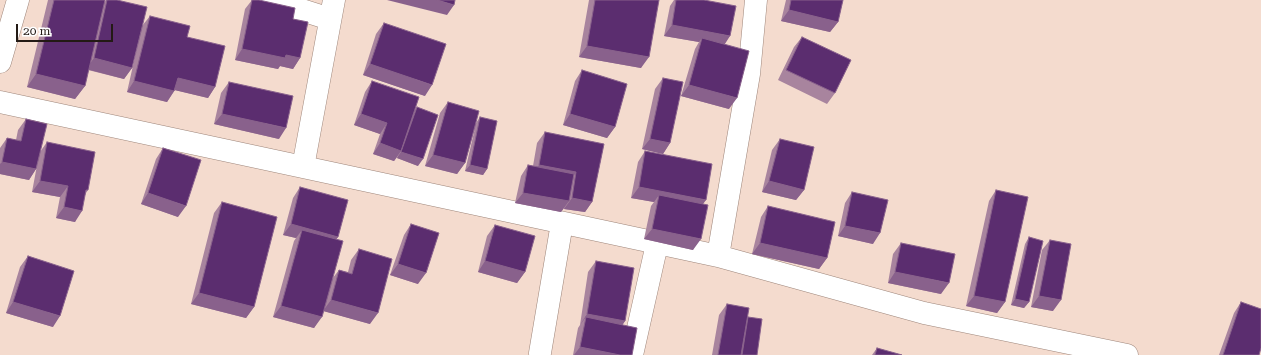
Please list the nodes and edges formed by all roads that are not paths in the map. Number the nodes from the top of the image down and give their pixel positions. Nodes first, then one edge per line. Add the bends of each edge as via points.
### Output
1 (18, 0) edge
2 (270, 0) edge
3 (756, 0) edge
4 (332, 10) edge
5 (0, 62) edge
6 (0, 102) edge
7 (303, 167) junction
8 (562, 223) junction
9 (657, 244) junction
10 (718, 256) junction
11 (540, 353) dead end
12 (632, 355) edge
13 (1127, 355) edge

1 - 5 street
2 - 4 street
3 - 10 street via 749,74
4 - 7 street
6 - 7 street
7 - 8 street
8 - 9 street
8 - 11 street
9 - 10 street
9 - 12 street
10 - 13 street via 924,313

